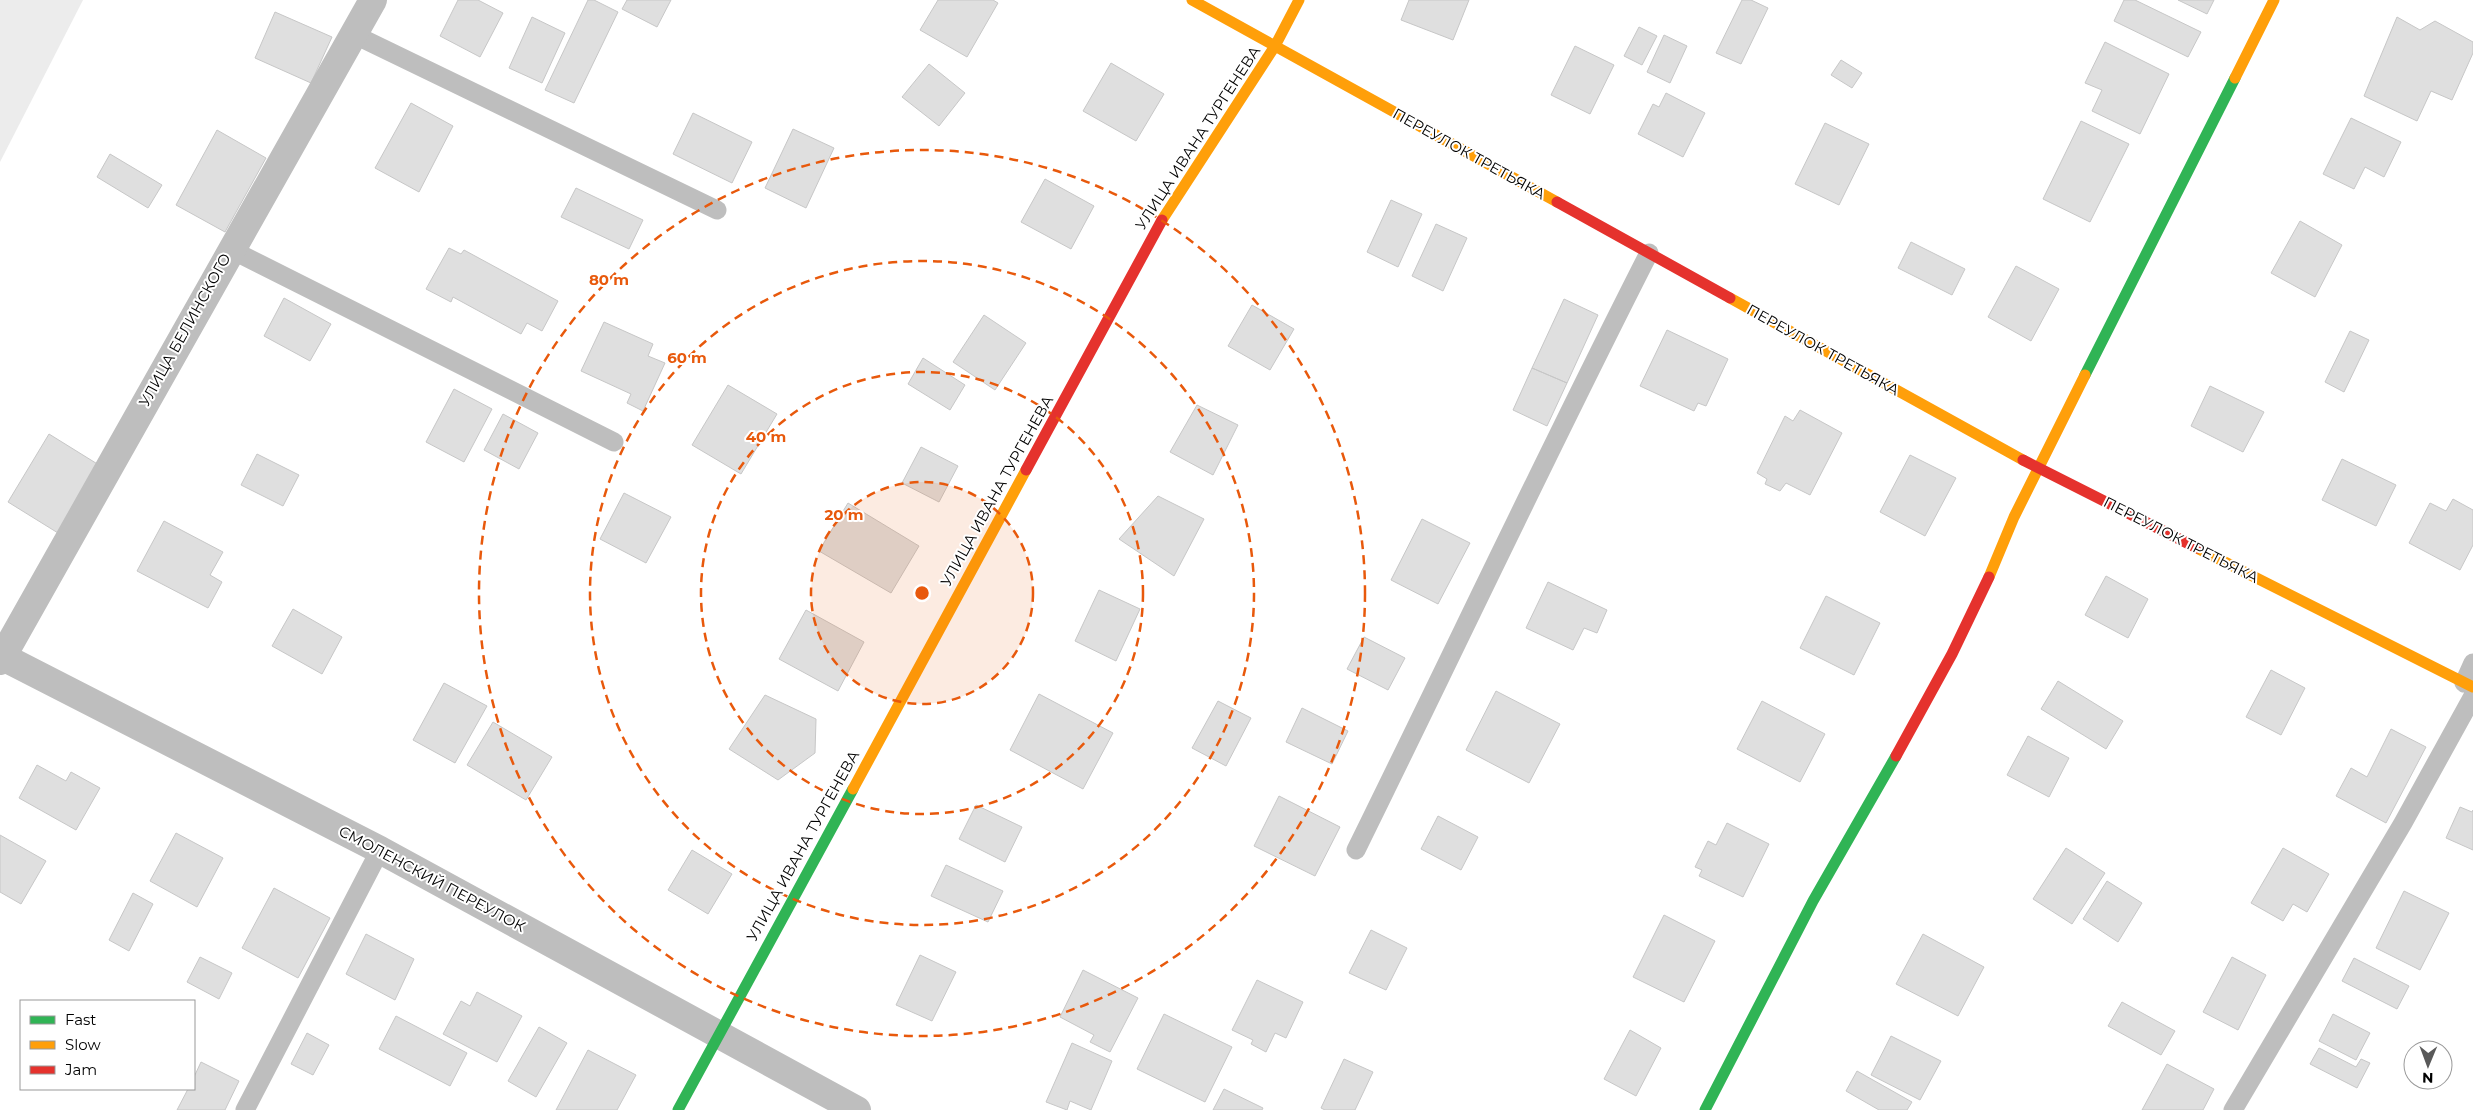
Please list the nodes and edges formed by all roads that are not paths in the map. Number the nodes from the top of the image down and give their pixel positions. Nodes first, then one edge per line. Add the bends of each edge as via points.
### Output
1 (373, 0) edge
2 (1192, 0) edge
3 (1299, 0) edge
4 (2274, 0) edge
5 (355, 35) junction
6 (1275, 46) junction
7 (717, 210) dead end
8 (230, 249) junction
9 (1649, 253) junction
10 (614, 442) dead end
11 (2039, 469) junction
12 (1, 659) edge
13 (2473, 663) edge
14 (2470, 689) edge
15 (380, 850) junction
16 (1356, 850) dead end
17 (718, 1033) junction
18 (245, 1110) edge
19 (678, 1110) edge
20 (857, 1110) edge
21 (1705, 1110) edge
22 (2233, 1110) edge

1 - 5 street, УЛИЦА БЕЛИНСКОГО
2 - 6 street, ПЕРЕУЛОК ТРЕТЬЯКА
3 - 6 street, УЛИЦА ИВАНА ТУРГЕНЕВА
4 - 11 street
5 - 7 lane
5 - 8 street, УЛИЦА БЕЛИНСКОГО
6 - 9 street, ПЕРЕУЛОК ТРЕТЬЯКА
6 - 17 street, УЛИЦА ИВАНА ТУРГЕНЕВА via 1168,209
8 - 10 lane
8 - 12 street, УЛИЦА БЕЛИНСКОГО
9 - 11 street, ПЕРЕУЛОК ТРЕТЬЯКА
9 - 16 lane via 1568,412
11 - 14 street, ПЕРЕУЛОК ТРЕТЬЯКА
11 - 21 street via 1967,624 1826,879
12 - 15 street, СМОЛЕНСКИЙ ПЕРЕУЛОК
13 - 14 lane
14 - 22 lane via 2403,823
15 - 17 street, СМОЛЕНСКИЙ ПЕРЕУЛОК
15 - 18 lane
17 - 19 street, УЛИЦА ИВАНА ТУРГЕНЕВА
17 - 20 street, СМОЛЕНСКИЙ ПЕРЕУЛОК

